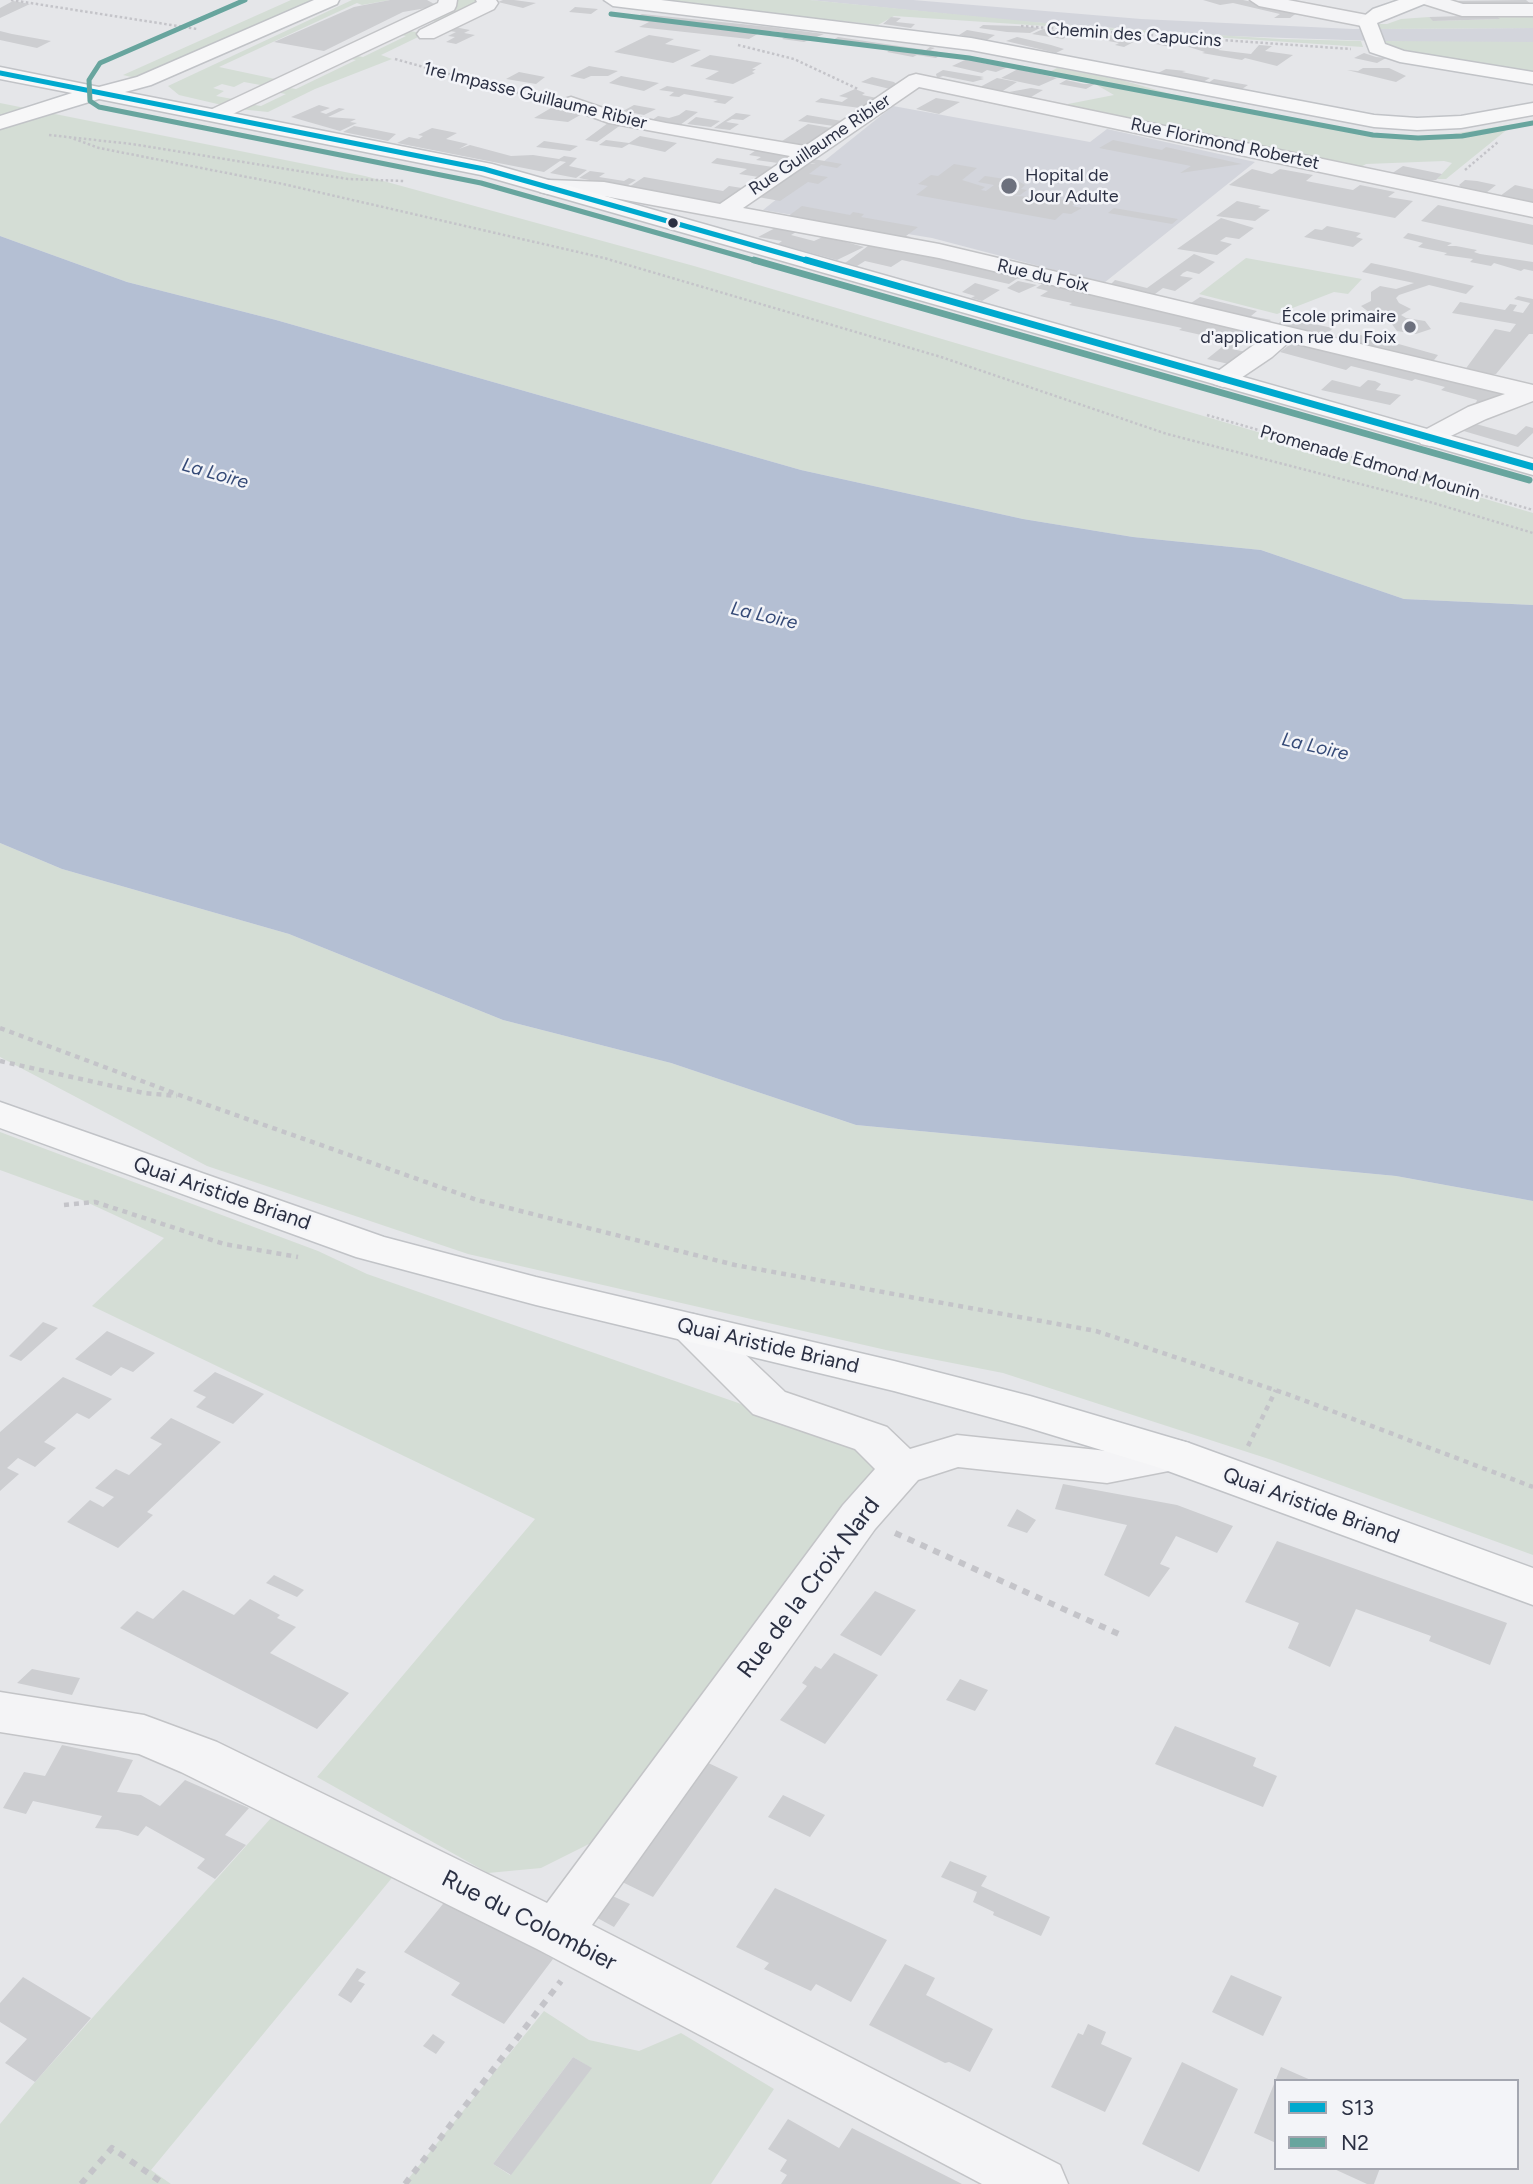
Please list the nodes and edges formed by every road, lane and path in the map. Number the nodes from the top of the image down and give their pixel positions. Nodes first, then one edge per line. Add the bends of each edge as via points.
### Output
1 (11, 0) edge
2 (330, 0) edge
3 (448, 0) edge
4 (485, 0) edge
5 (613, 0) edge
6 (1259, 0) edge
7 (1417, 0) edge
8 (1431, 0) edge
9 (257, 10) dead end
10 (1533, 10) edge
11 (1372, 18) junction
12 (1020, 25) dead end
13 (209, 31) junction
14 (738, 46) dead end
15 (1375, 46) junction
16 (384, 55) joint
17 (0, 74) edge
18 (21, 77) junction
19 (1533, 78) edge
20 (916, 80) joint
21 (144, 81) junction
22 (105, 84) junction
23 (79, 88) junction
24 (886, 100) junction
25 (571, 103) joint
26 (161, 104) junction
27 (51, 105) junction
28 (1533, 109) edge
29 (215, 115) junction
30 (829, 115) dead end
31 (857, 119) junction
32 (0, 123) edge
33 (1502, 139) dead end
34 (808, 152) junction
35 (1462, 173) dead end
36 (405, 181) dead end
37 (548, 187) junction
38 (1533, 210) edge
39 (724, 211) junction
40 (1284, 333) junction
41 (1223, 379) junction
42 (1532, 393) edge
43 (1216, 410) dead end
44 (1430, 438) junction
45 (1533, 467) edge
46 (1533, 510) edge
47 (1533, 533) edge
48 (0, 1028) edge
49 (0, 1061) edge
50 (182, 1096) junction
51 (0, 1114) edge
52 (64, 1205) dead end
53 (304, 1257) dead end
54 (693, 1329) junction
55 (1276, 1390) junction
56 (1247, 1448) dead end
57 (1173, 1455) junction
58 (902, 1468) junction
59 (1533, 1487) edge
60 (859, 1517) junction
61 (1533, 1587) edge
62 (1121, 1635) dead end
63 (0, 1712) edge
64 (570, 1942) junction
65 (81, 2184) edge
66 (164, 2184) edge
67 (405, 2184) edge
68 (1039, 2184) edge

1 - 13 path
2 - 21 main road
3 - 29 street via 447,6
4 - 16 street, 1re Impasse Guillaume Ribier via 487,5
5 - 28 main road via 971,44 1374,121 1461,122
6 - 11 street
7 - 11 main road
8 - 10 street via 1462,10
9 - 13 main road
11 - 15 main road
12 - 15 path, Chemin des Capucins via 1247,43
13 - 22 main road
14 - 24 path via 794,59
15 - 19 main road via 1400,55
16 - 25 path, 1re Impasse Guillaume Ribier
17 - 18 main road
18 - 22 main road
18 - 23 main road
20 - 24 street, Rue Guillaume Ribier
20 - 38 street, Rue Florimond Robertet
21 - 22 main road
21 - 26 main road via 145,91
22 - 23 main road
22 - 26 main road
22 - 27 main road
23 - 27 main road
24 - 31 street, Rue Guillaume Ribier
25 - 34 street, 1re Impasse Guillaume Ribier via 629,121
26 - 29 main road
27 - 32 main road
29 - 37 main road via 484,169
30 - 31 street
31 - 34 street, Rue Guillaume Ribier
33 - 35 path
34 - 39 street, Rue Guillaume Ribier
36 - 47 path via 348,179 69,137 100,148 296,187 604,258 941,357 1167,434 1406,495
37 - 39 street, Rue du Foix via 604,188
37 - 41 main road
39 - 40 street, Rue du Foix via 939,251
40 - 41 street
40 - 42 street, Rue du Foix
41 - 44 main road
42 - 44 street via 1477,413
43 - 46 path, Promenade Edmond Mounin via 1207,415
44 - 45 main road
48 - 50 path
49 - 50 path via 144,1093
50 - 55 path via 477,1200 735,1265 1096,1331
51 - 54 main road, Quai Aristide Briand via 371,1247
52 - 53 path via 95,1202 224,1244
54 - 57 main road, Quai Aristide Briand via 894,1376
54 - 58 street via 769,1403 871,1438
55 - 56 path
55 - 59 path
57 - 58 street via 1107,1467 957,1451
57 - 61 main road, Quai Aristide Briand
58 - 60 street, Rue de la Croix Nard
60 - 62 path
60 - 64 street, Rue de la Croix Nard
63 - 64 street, Rue du Colombier via 145,1735 199,1757
64 - 67 path
64 - 68 street, Rue du Colombier
65 - 66 path via 111,2148

